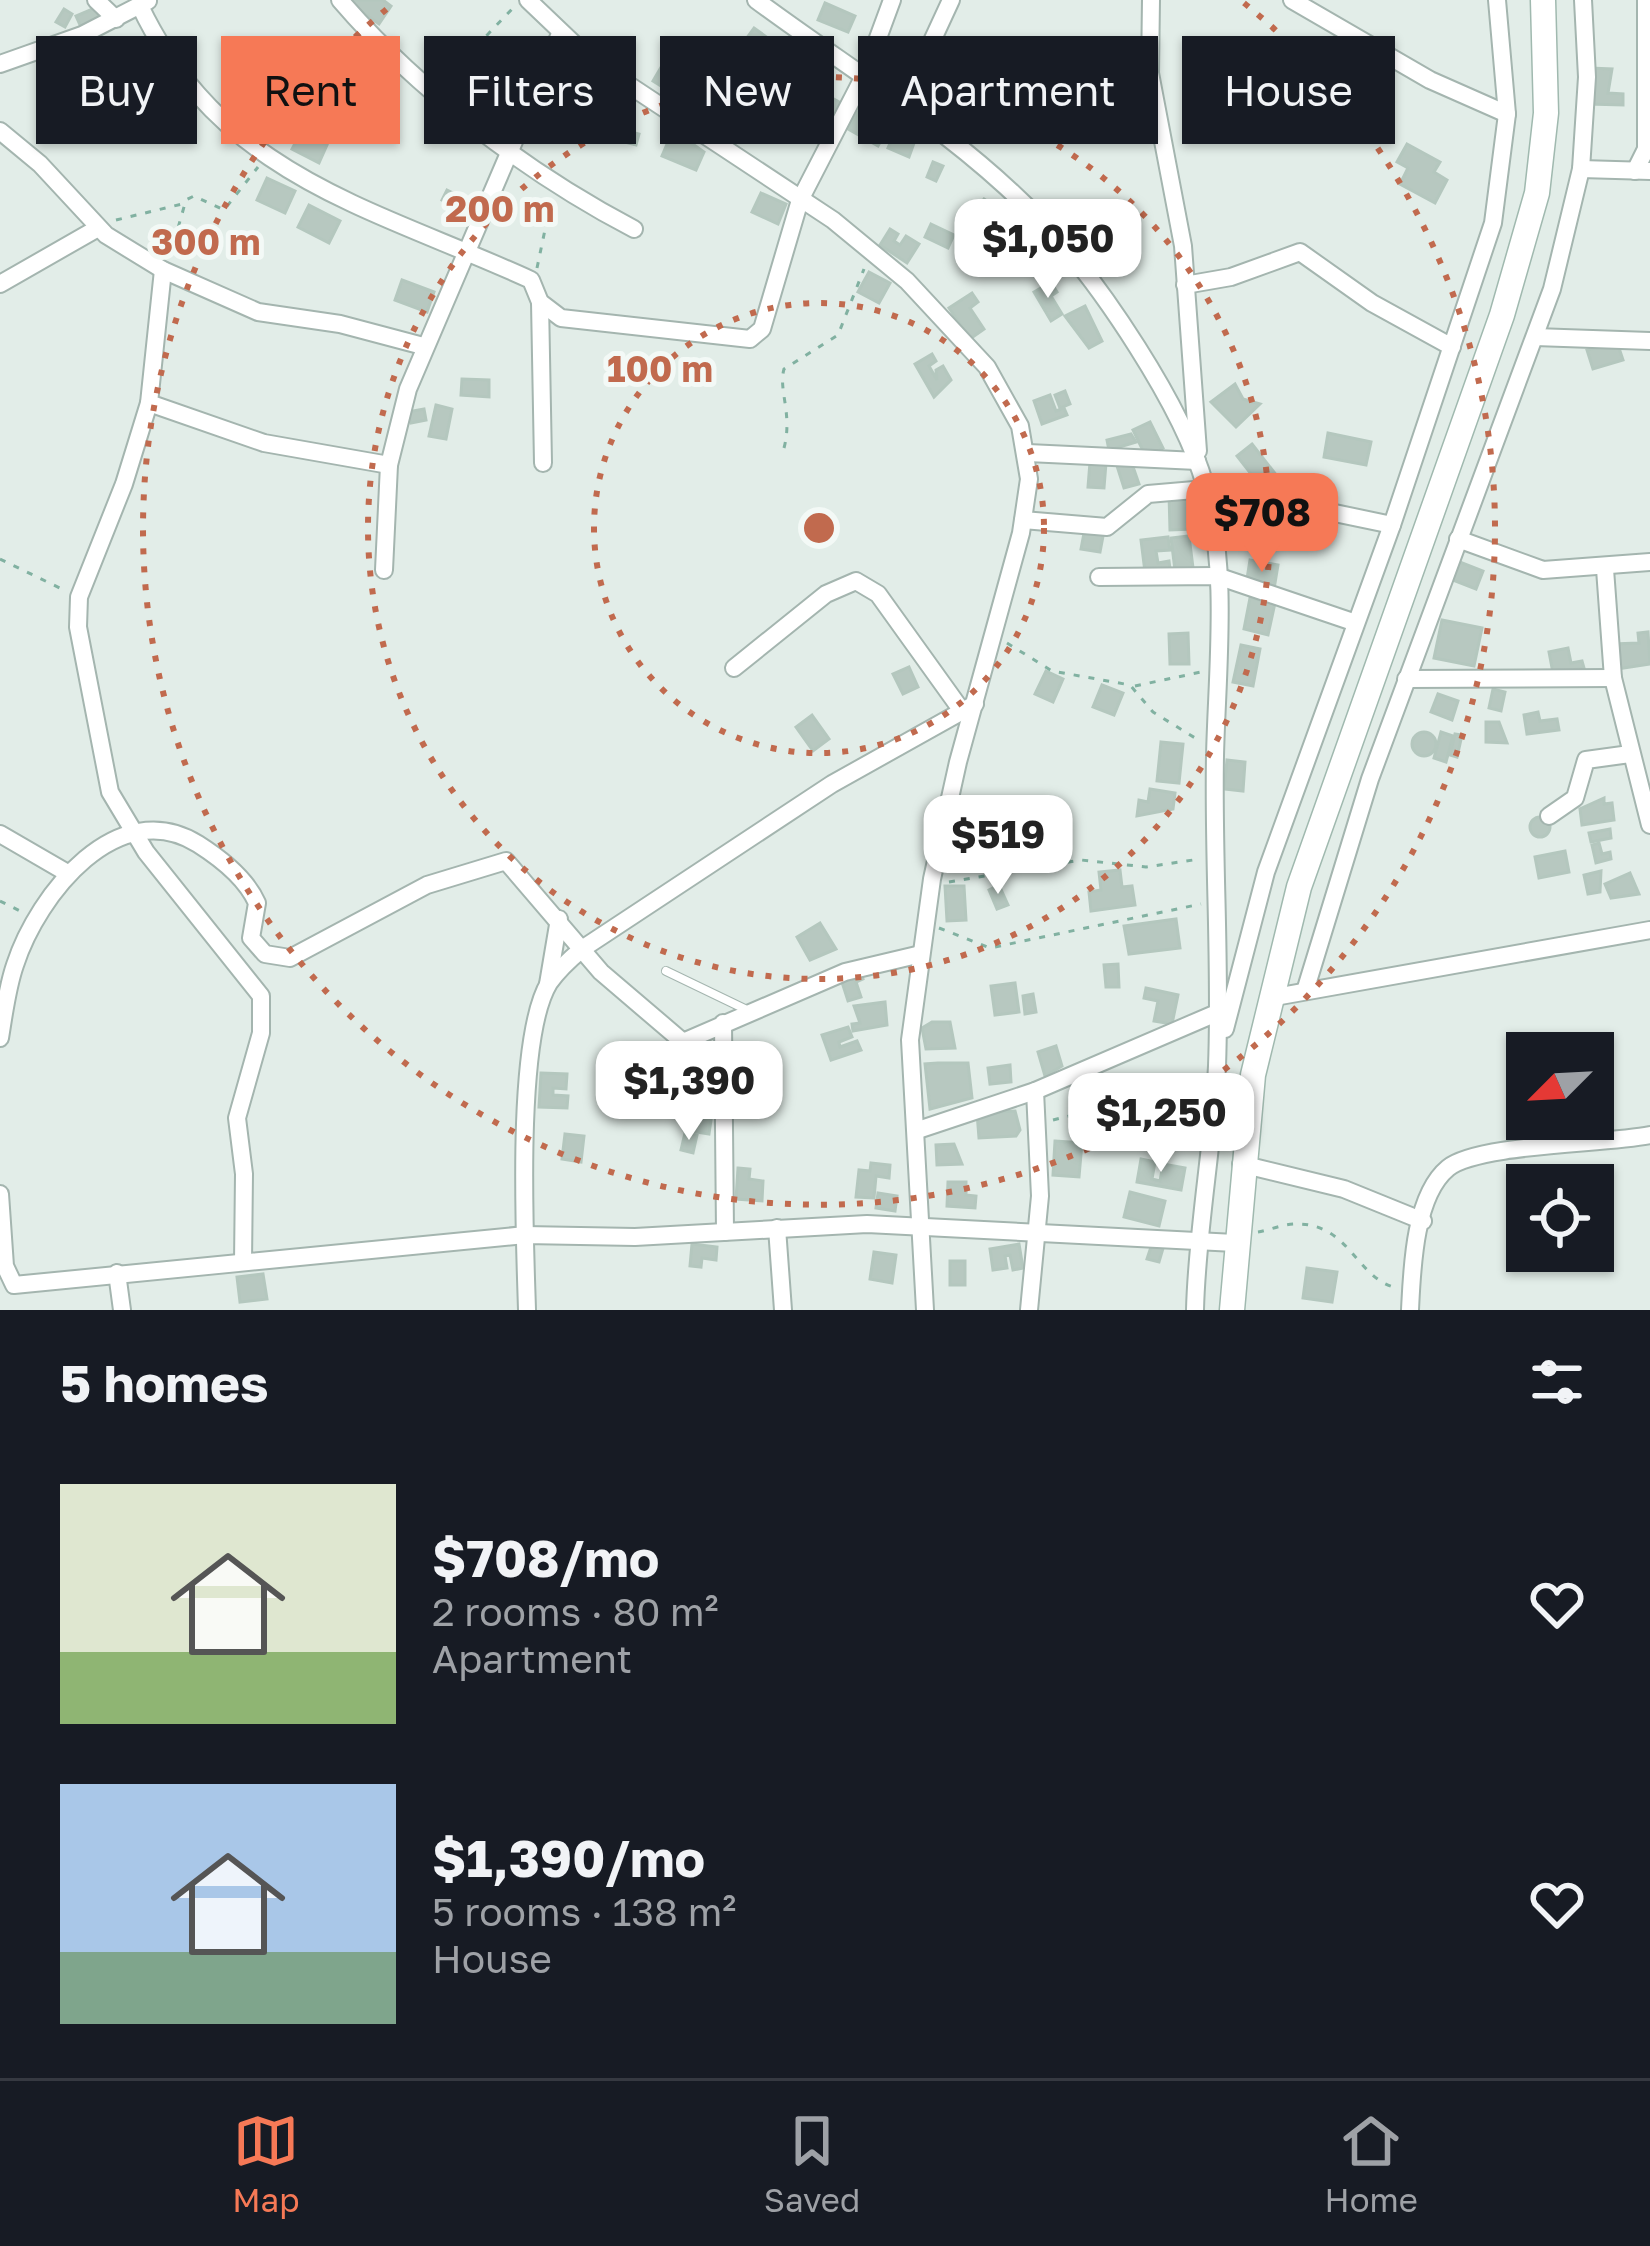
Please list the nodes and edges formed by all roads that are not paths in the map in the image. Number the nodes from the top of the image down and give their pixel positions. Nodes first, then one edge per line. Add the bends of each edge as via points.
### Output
1 (96, 0) edge
2 (340, 0) edge
3 (524, 0) edge
4 (756, 0) edge
5 (892, 0) edge
6 (951, 0) edge
7 (1151, 0) edge
8 (1292, 0) edge
9 (1497, 0) edge
10 (1543, 0) edge
11 (1583, 0) edge
12 (1646, 0) edge
13 (144, 3) edge
14 (116, 19) junction
15 (560, 34) junction
16 (879, 36) edge
17 (934, 36) edge
18 (0, 64) edge
19 (858, 72) edge
20 (858, 88) edge
21 (1507, 114) junction
22 (0, 131) edge
23 (950, 144) edge
24 (508, 149) junction
25 (1582, 169) junction
26 (1643, 171) edge
27 (800, 200) junction
28 (98, 227) junction
29 (634, 229) dead end
30 (465, 256) junction
31 (163, 270) junction
32 (0, 284) edge
33 (1185, 285) junction
34 (540, 302) junction
35 (1535, 338) junction
36 (1650, 341) edge
37 (423, 346) junction
38 (1452, 347) junction
39 (149, 403) junction
40 (1028, 453) junction
41 (1198, 463) junction
42 (543, 464) dead end
43 (389, 465) junction
44 (1206, 487) junction
45 (1023, 520) junction
46 (1392, 525) junction
47 (1458, 539) junction
48 (1650, 562) edge
49 (1605, 569) junction
50 (384, 570) dead end
51 (1216, 576) junction
52 (1099, 577) dead end
53 (1353, 622) junction
54 (734, 668) dead end
55 (1613, 678) junction
56 (1406, 679) junction
57 (968, 707) junction
58 (1630, 754) junction
59 (1644, 778) edge
60 (1549, 816) dead end
61 (1650, 826) edge
62 (130, 830) junction
63 (0, 834) edge
64 (69, 874) junction
65 (559, 919) junction
66 (1650, 930) edge
67 (582, 949) junction
68 (921, 954) junction
69 (666, 971) dead end
70 (548, 985) junction
71 (1306, 988) junction
72 (1269, 998) junction
73 (748, 1010) junction
74 (1219, 1012) junction
75 (723, 1023) junction
76 (0, 1038) edge
77 (1217, 1059) junction
78 (1035, 1091) junction
79 (918, 1130) junction
80 (1650, 1135) edge
81 (1241, 1165) junction
82 (0, 1194) edge
83 (1423, 1221) junction
84 (923, 1225) junction
85 (777, 1228) junction
86 (724, 1232) junction
87 (1037, 1232) junction
88 (525, 1235) junction
89 (1236, 1237) junction
90 (1197, 1240) junction
91 (243, 1262) junction
92 (117, 1273) junction
93 (122, 1310) edge
94 (527, 1310) edge
95 (783, 1310) edge
96 (925, 1310) edge
97 (1029, 1310) edge
98 (1195, 1310) edge
99 (1232, 1310) edge
100 (1410, 1310) edge

1 - 14 street
2 - 24 street via 369,34
3 - 15 street
4 - 19 street
5 - 16 street
6 - 17 street
7 - 33 street via 1150,73
8 - 21 street via 1430,80
9 - 21 street
10 - 72 main road via 1546,113 1537,193 1502,315 1299,887
11 - 25 street
12 - 26 street
13 - 14 street
13 - 30 street via 180,74 267,156 351,206
14 - 18 street
15 - 24 street
15 - 27 street
20 - 27 street
21 - 38 street via 1492,223
22 - 28 street
23 - 41 street via 1047,226 1138,354
24 - 29 street
24 - 30 street
25 - 26 street
25 - 35 street
27 - 34 street via 755,337 573,321
27 - 40 street via 936,308 1008,400
28 - 31 street
28 - 32 street
30 - 34 street via 531,280
30 - 37 street
31 - 37 street via 258,312
31 - 39 street
33 - 38 street via 1300,252
33 - 41 street
34 - 42 street
35 - 36 street
35 - 47 street
37 - 43 street
38 - 46 street
39 - 43 street via 264,442
39 - 62 street via 79,597 100,762
40 - 41 street
40 - 45 street
41 - 44 street
43 - 50 street
44 - 45 street via 1148,494 1107,527
44 - 46 street
44 - 51 street
45 - 57 street via 997,634
46 - 53 street
47 - 49 street via 1543,570
47 - 56 street
48 - 49 street
49 - 55 street
51 - 52 street
51 - 53 street
51 - 74 street
53 - 77 street via 1266,872
54 - 57 street via 786,623 856,580 878,594
55 - 56 street
55 - 58 street
56 - 71 street
57 - 67 street via 832,784
57 - 68 street
58 - 59 street
58 - 60 street via 1586,760 1575,798
59 - 61 street
62 - 64 street
62 - 65 street via 180,833 224,862 257,902 251,938 278,958 305,953 427,885 496,861 516,868
62 - 91 street via 261,996 261,1033 237,1118
63 - 64 street
64 - 76 street via 15,964
65 - 67 street
65 - 70 street
66 - 71 street
67 - 70 street
67 - 75 street via 676,1038 689,1042
68 - 73 street via 845,971
68 - 79 street via 910,1040
69 - 73 lane
70 - 88 street via 526,1111
71 - 72 street
72 - 81 main road
73 - 75 street
74 - 77 street
74 - 78 street
75 - 86 street
77 - 90 street
78 - 79 street
78 - 87 street
79 - 84 street
80 - 83 street via 1459,1161 1435,1184
81 - 83 street via 1344,1189
81 - 89 main road
82 - 92 street via 8,1281
83 - 100 street
84 - 85 street
84 - 87 street
84 - 96 street
85 - 86 street
85 - 95 street
86 - 88 street
87 - 90 street
87 - 97 street
88 - 91 street
88 - 94 street
89 - 90 street
89 - 99 main road
90 - 98 street
91 - 92 street
92 - 93 street

